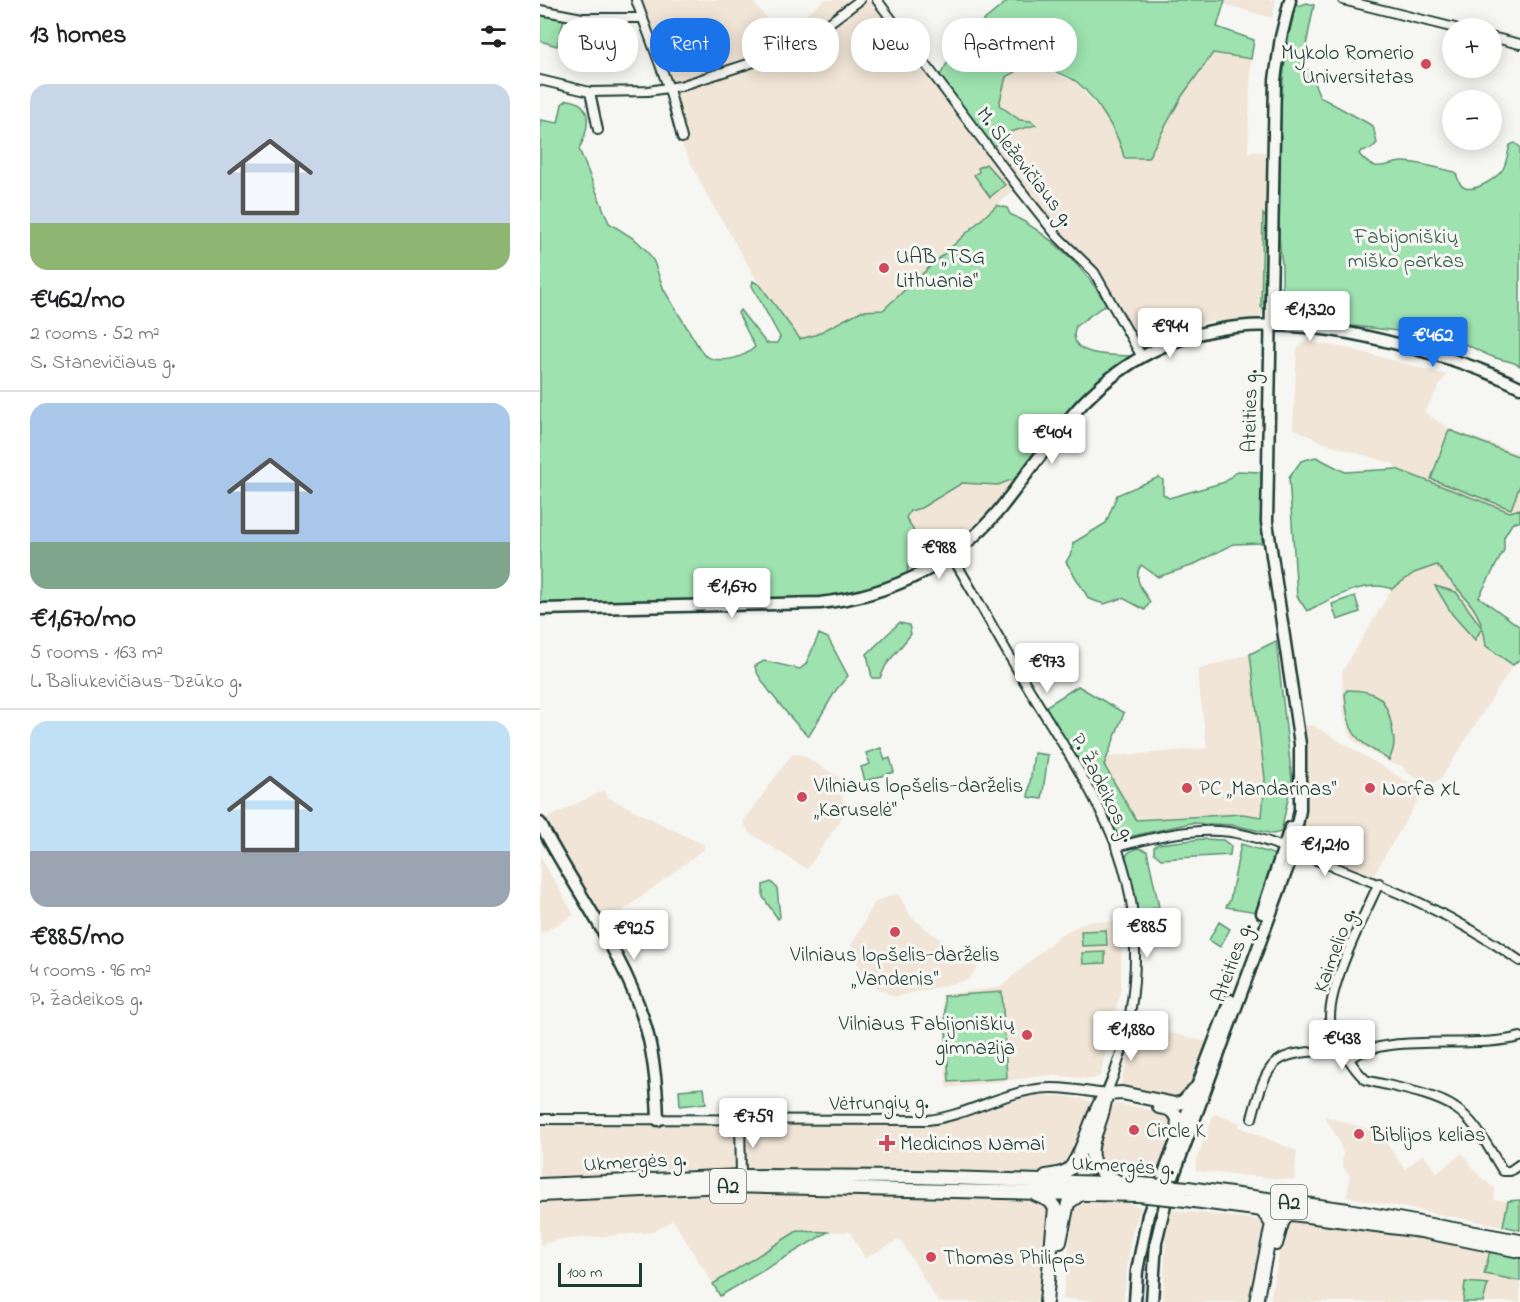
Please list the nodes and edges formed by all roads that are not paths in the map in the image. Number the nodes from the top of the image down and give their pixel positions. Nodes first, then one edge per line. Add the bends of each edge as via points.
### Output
1 (636, 0) edge
2 (860, 0) edge
3 (876, 0) edge
4 (1290, 0) edge
5 (1343, 0) edge
6 (540, 10) edge
7 (643, 18) junction
8 (1442, 25) edge
9 (1502, 40) edge
10 (1520, 44) edge
11 (540, 80) edge
12 (669, 89) junction
13 (590, 92) junction
14 (598, 130) dead end
15 (682, 138) dead end
16 (1272, 323) junction
17 (1142, 357) junction
18 (1520, 387) edge
19 (951, 555) junction
20 (540, 609) edge
21 (540, 824) edge
22 (1116, 847) junction
23 (1289, 849) junction
24 (1379, 883) junction
25 (1520, 961) edge
26 (1520, 1037) edge
27 (1344, 1049) junction
28 (1349, 1059) junction
29 (1195, 1089) junction
30 (1106, 1094) junction
31 (1252, 1118) dead end
32 (540, 1119) edge
33 (658, 1120) junction
34 (740, 1121) junction
35 (1177, 1135) junction
36 (1520, 1164) edge
37 (741, 1176) junction
38 (691, 1182) junction
39 (1120, 1183) junction
40 (540, 1185) edge
41 (1022, 1186) junction
42 (1139, 1190) junction
43 (1083, 1193) junction
44 (1187, 1194) junction
45 (540, 1195) edge
46 (1261, 1209) junction
47 (1289, 1212) junction
48 (1520, 1241) edge
49 (1520, 1251) edge
50 (1046, 1302) edge
51 (1054, 1302) edge
52 (1135, 1302) edge
53 (1152, 1302) edge
54 (1256, 1302) edge
55 (1264, 1302) edge

1 - 7 street
2 - 12 street via 794,49
3 - 17 street, M. Sleževičiaus g. via 1028,199 1094,272
4 - 16 main road, Ateities g. via 1275,80
5 - 8 street
6 - 7 street via 582,18
7 - 12 street
9 - 10 street
11 - 13 street
12 - 13 street
12 - 15 street
13 - 14 street
16 - 17 main road via 1199,332
16 - 18 main road via 1351,333 1402,345 1461,362
16 - 23 main road, Ateities g. via 1267,522 1302,774 1300,810
17 - 19 main road via 1118,372 1084,403 999,510
19 - 20 main road via 905,582 837,601
19 - 22 street, P. Žadeikos g. via 1084,782
21 - 33 main road via 637,1002 652,1057
22 - 23 street via 1168,833 1203,831 1239,833
22 - 30 street, P. Žadeikos g. via 1129,899 1134,962 1124,1044
23 - 24 street
23 - 29 main road, Ateities g.
23 - 53 main road, Ateities g. via 1169,1188 1161,1218
24 - 25 street via 1458,921
24 - 27 street, Kaimelio g. via 1333,1000 1331,1022
26 - 28 street via 1381,1047 1361,1050
27 - 28 street, Kaimelio g.
27 - 31 street via 1294,1054 1274,1062 1267,1071
28 - 36 street, Kaimelio g. via 1366,1080 1456,1108 1503,1171
29 - 30 highway via 1184,1102 1175,1104 1122,1093
29 - 35 main road, Ateities g.
30 - 34 street, Vėtrungių g. via 1033,1089 963,1113 928,1120
30 - 35 highway via 1170,1109 1178,1117
30 - 39 highway via 1091,1161 1098,1171
30 - 41 highway via 1096,1106 1072,1166
32 - 33 street, Vėtrungių g.
33 - 34 street, Vėtrungių g.
34 - 37 street
35 - 52 main road, Ateities g. via 1148,1215
37 - 38 highway, Ukmergės g. / A2
37 - 41 highway, Ukmergės g. / A2
38 - 40 highway, Ukmergės g. / A2
38 - 41 highway, Ukmergės g. / A2
38 - 45 highway, Ukmergės g. / A2
39 - 41 highway, Ukmergės g. / A2
39 - 42 highway, Ukmergės g. / A2
41 - 43 highway, Ukmergės g. / A2
41 - 50 highway via 1047,1199 1055,1208
42 - 43 highway, Ukmergės g. / A2
42 - 44 highway, Ukmergės g. / A2, bridge
43 - 51 highway via 1071,1199 1066,1208
44 - 46 highway, Ukmergės g. / A2
44 - 48 highway, Ukmergės g. / A2 via 1339,1208
46 - 47 highway, Ukmergės g. / A2
46 - 54 highway via 1272,1224
47 - 49 highway, Ukmergės g. / A2 via 1421,1231
47 - 55 highway via 1280,1229

